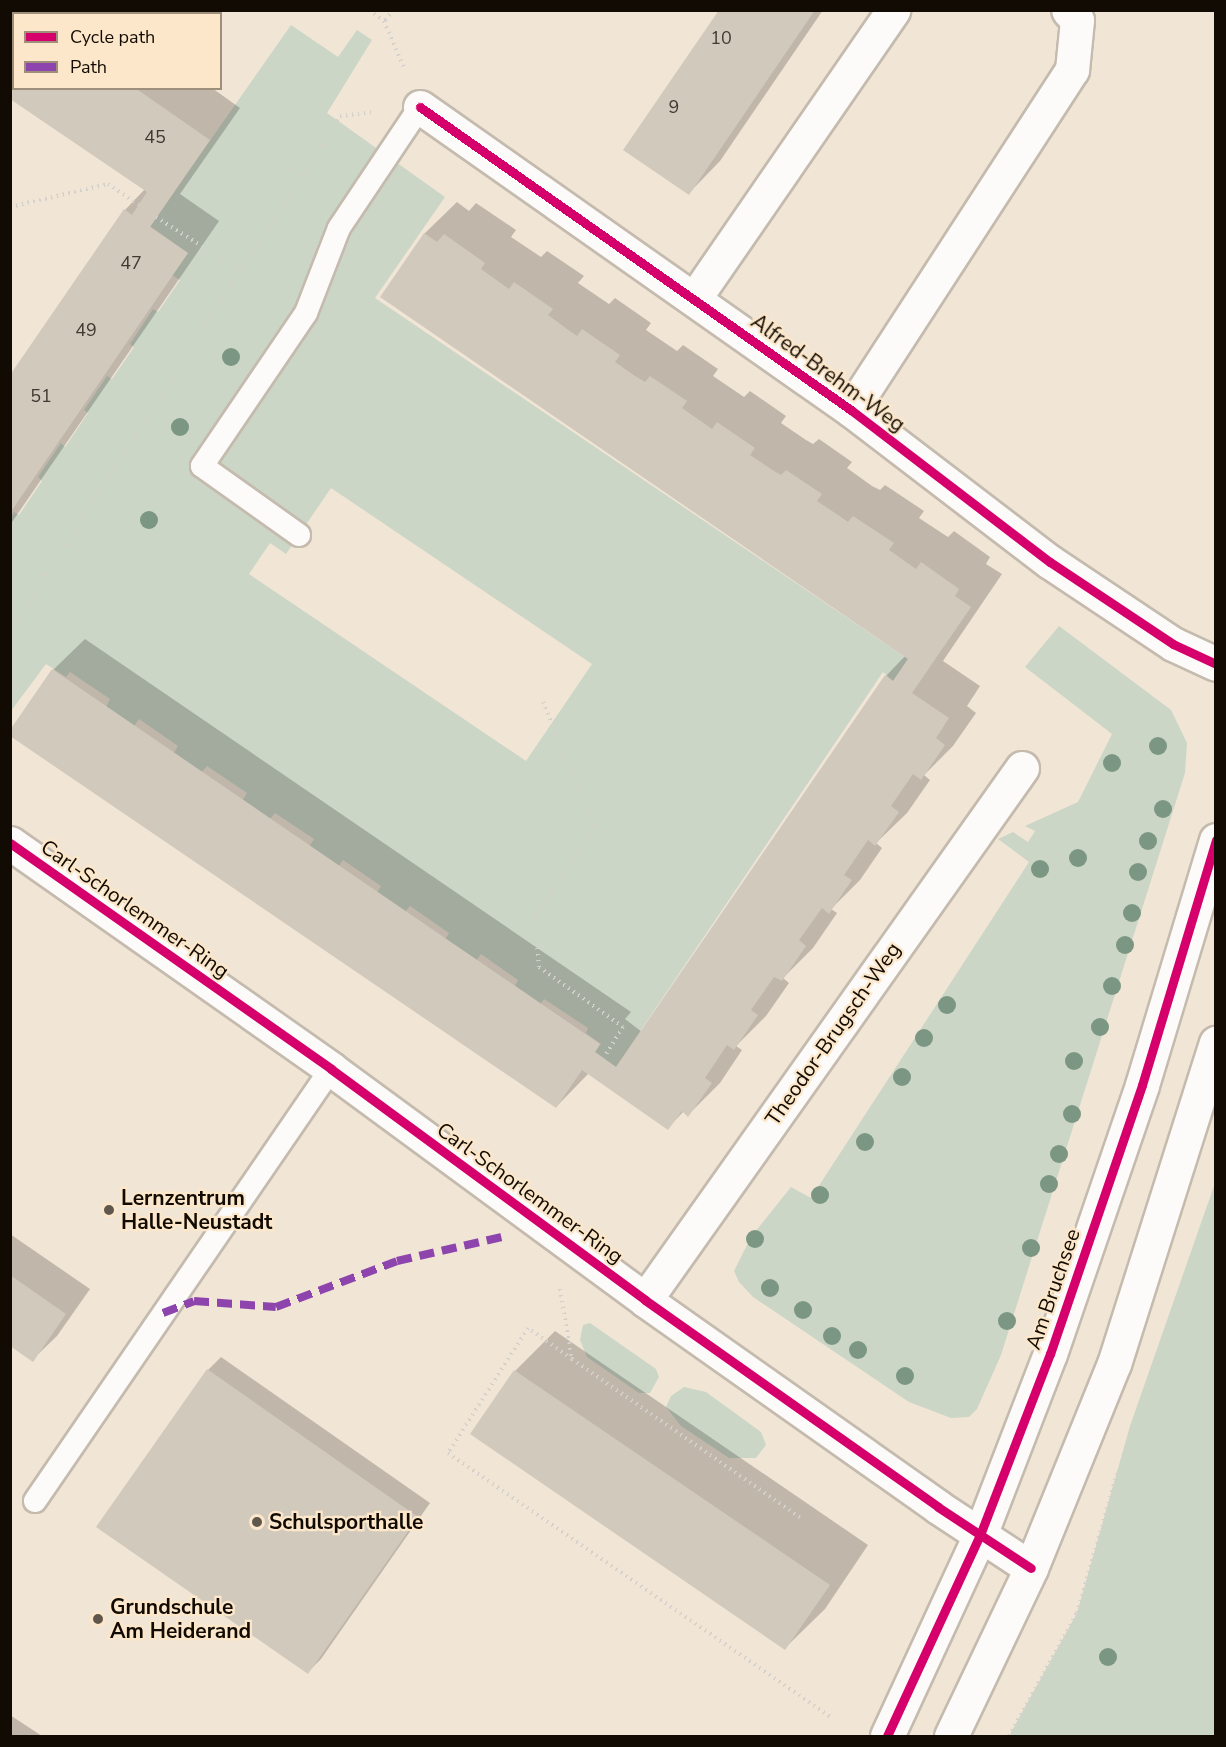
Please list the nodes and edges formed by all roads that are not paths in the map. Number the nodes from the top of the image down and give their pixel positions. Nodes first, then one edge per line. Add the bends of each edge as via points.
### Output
1 (893, 10) edge
2 (1068, 10) edge
3 (420, 107) joint
4 (694, 299) junction
5 (851, 410) junction
6 (299, 535) dead end
7 (1215, 664) edge
8 (1022, 768) dead end
9 (1215, 840) edge
10 (10, 843) edge
11 (1215, 1043) edge
12 (331, 1069) junction
13 (645, 1300) junction
14 (35, 1501) dead end
15 (980, 1535) junction
16 (1031, 1568) junction
17 (887, 1737) edge
18 (951, 1737) edge

1 - 4 street
2 - 5 street, Alfred-Brehm-Weg via 1077,20 1072,70
3 - 4 street, Alfred-Brehm-Weg
3 - 6 lane via 339,228 306,313 202,466
4 - 5 street, Alfred-Brehm-Weg
5 - 7 street, Alfred-Brehm-Weg via 1050,562 1173,644
8 - 13 street, Theodor-Brugsch-Weg
9 - 15 street, Am Bruchsee via 1142,1085 1050,1354
10 - 12 street, Carl-Schorlemmer-Ring
11 - 16 street via 1114,1364
12 - 13 street, Carl-Schorlemmer-Ring
12 - 14 lane
13 - 15 street, Carl-Schorlemmer-Ring
15 - 16 street, Carl-Schorlemmer-Ring
15 - 17 street, Am Bruchsee
16 - 18 street

